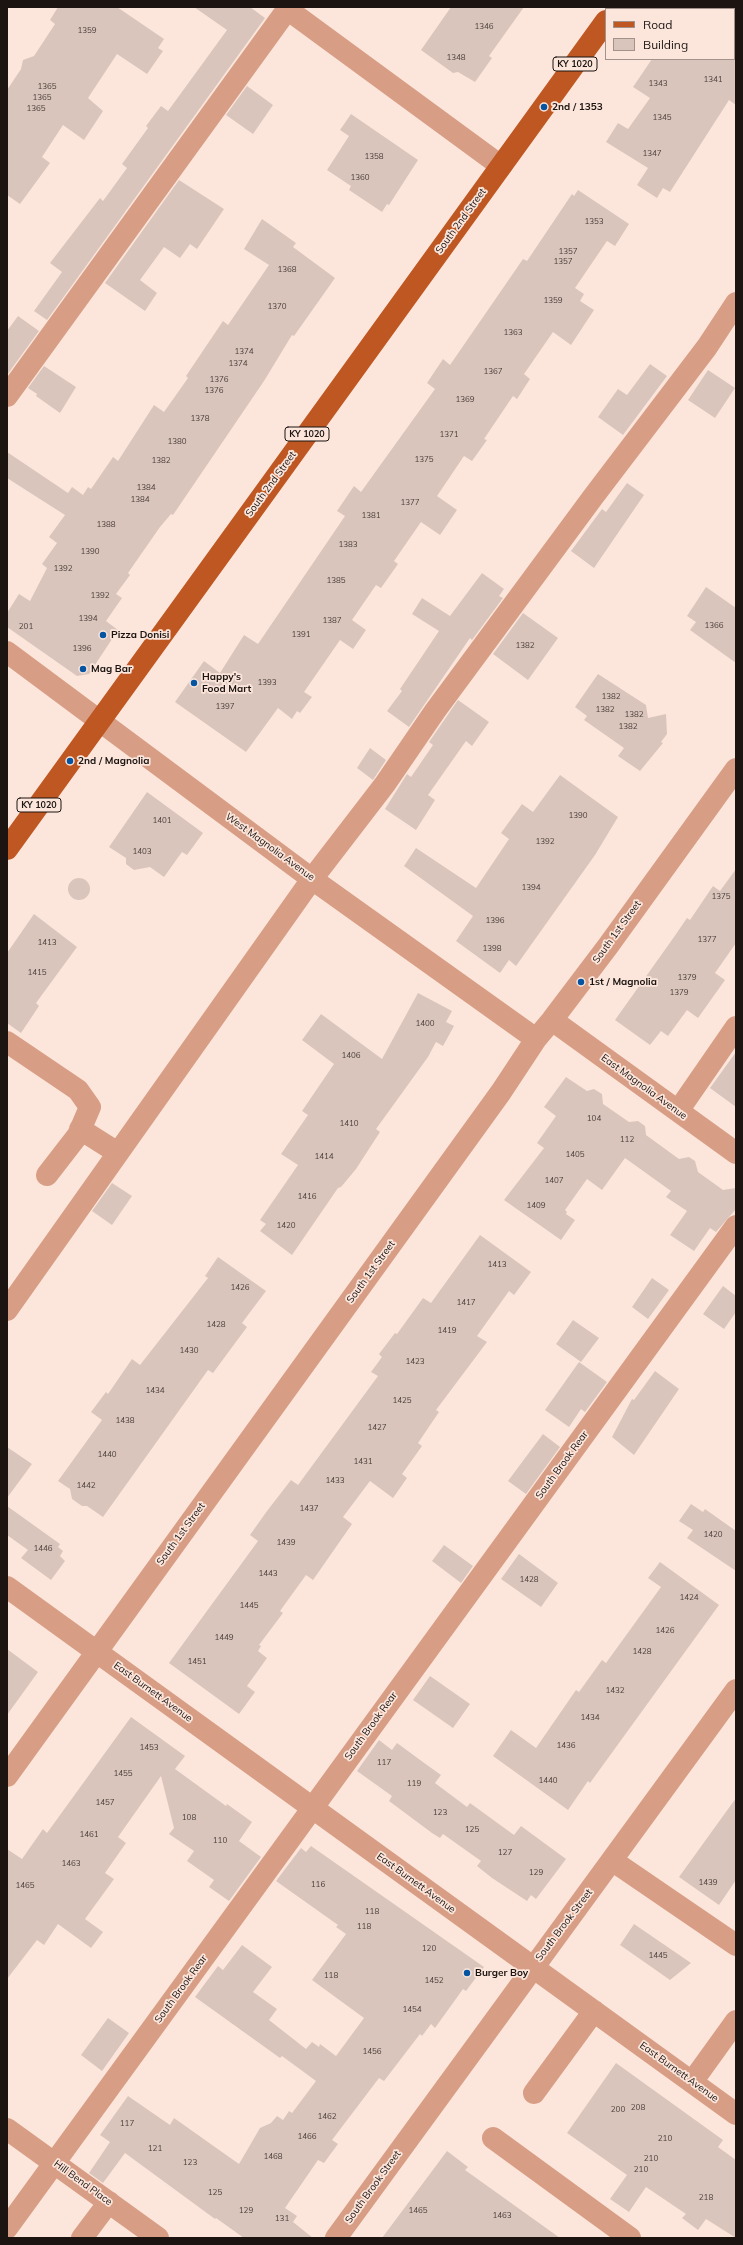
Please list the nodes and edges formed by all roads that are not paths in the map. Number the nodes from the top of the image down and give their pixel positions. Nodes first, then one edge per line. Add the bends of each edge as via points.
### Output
1 (288, 8) edge
2 (605, 22) edge
3 (501, 166) junction
4 (736, 303) edge
5 (7, 396) edge
6 (7, 652) edge
7 (99, 721) junction
8 (736, 769) edge
9 (7, 849) edge
10 (312, 879) junction
11 (552, 1020) junction
12 (736, 1027) edge
13 (536, 1039) junction
14 (7, 1042) edge
15 (678, 1111) junction
16 (80, 1129) junction
17 (118, 1153) junction
18 (736, 1153) edge
19 (47, 1175) dead end
20 (736, 1226) edge
21 (7, 1310) edge
22 (7, 1587) edge
23 (96, 1651) junction
24 (736, 1690) edge
25 (7, 1776) edge
26 (311, 1807) junction
27 (613, 1861) junction
28 (736, 1945) edge
29 (533, 1967) junction
30 (594, 2011) junction
31 (736, 2021) edge
32 (692, 2082) junction
33 (534, 2093) dead end
34 (736, 2114) edge
35 (7, 2129) edge
36 (493, 2138) dead end
37 (55, 2163) junction
38 (109, 2202) junction
39 (7, 2228) edge
40 (82, 2238) edge
41 (158, 2238) edge
42 (336, 2238) edge
43 (630, 2238) edge

1 - 3 street
1 - 5 street
2 - 3 main road, South 2nd Street / KY 1020
3 - 7 main road, South 2nd Street / KY 1020
4 - 10 street via 707,347
6 - 7 street, West Magnolia Avenue
7 - 9 main road, South 2nd Street / KY 1020
7 - 10 street, West Magnolia Avenue
8 - 11 street, South 1st Street
10 - 13 street, West Magnolia Avenue
10 - 17 street
11 - 13 street, South 1st Street
11 - 15 street, East Magnolia Avenue
12 - 15 street
13 - 23 street, South 1st Street via 501,1092
14 - 16 street via 78,1090 90,1107
15 - 18 street, East Magnolia Avenue
16 - 17 street
16 - 19 street
17 - 21 street
20 - 26 street, South Brook Rear
22 - 23 street, East Burnett Avenue
23 - 25 street, South 1st Street
23 - 26 street, East Burnett Avenue
24 - 27 street, South Brook Street
26 - 29 street, East Burnett Avenue
26 - 37 street, South Brook Rear
27 - 28 street
27 - 29 street, South Brook Street
29 - 30 street, East Burnett Avenue
29 - 42 street, South Brook Street
30 - 32 street, East Burnett Avenue
30 - 33 street
31 - 32 street
32 - 34 street, East Burnett Avenue
35 - 37 street, Hill Bend Place
36 - 43 street
37 - 38 street, Hill Bend Place
37 - 39 street, South Brook Rear
38 - 40 street
38 - 41 street, Hill Bend Place

